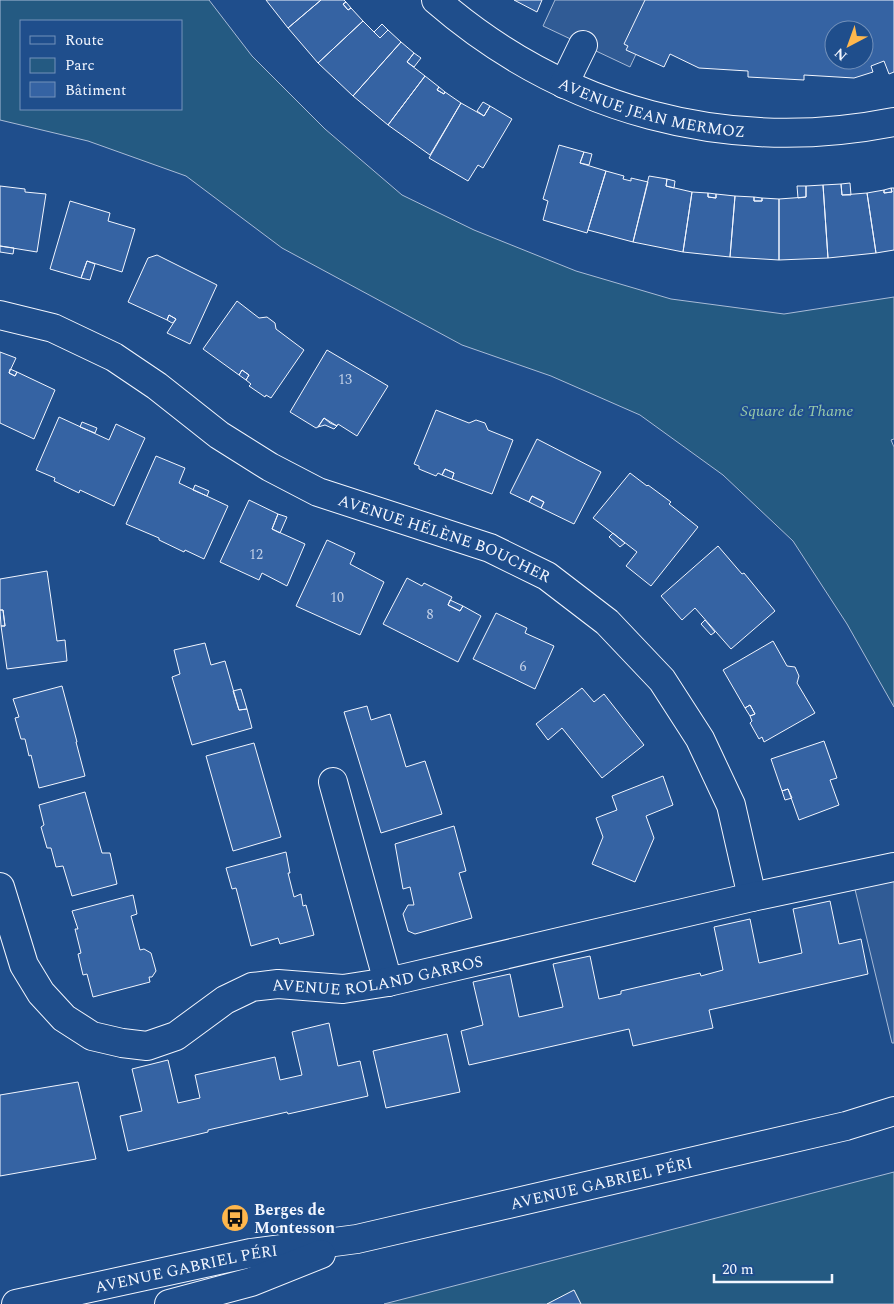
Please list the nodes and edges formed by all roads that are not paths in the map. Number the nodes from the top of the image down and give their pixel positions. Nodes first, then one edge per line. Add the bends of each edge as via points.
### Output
1 (436, 0) edge
2 (583, 45) dead end
3 (564, 84) junction
4 (894, 122) edge
5 (0, 315) edge
6 (333, 782) dead end
7 (894, 867) edge
8 (0, 887) edge
9 (752, 897) junction
10 (388, 982) junction
11 (894, 1111) edge
12 (894, 1121) edge
13 (846, 1126) junction
14 (357, 1239) junction
15 (16, 1304) edge
16 (169, 1304) edge

1 - 3 street, AVENUE JEAN MERMOZ via 502,50
2 - 3 street
3 - 4 street, AVENUE JEAN MERMOZ via 648,115 719,129 820,132
5 - 9 street, AVENUE HÉLÈNE BOUCHER via 53,328 114,357 219,435 310,488 490,548 547,576 607,622 662,680 700,739 731,805
6 - 10 street
7 - 9 street, AVENUE ROLAND GARROS
8 - 10 street, AVENUE ROLAND GARROS via 24,965 41,993 64,1018 92,1036 147,1046 176,1036 225,1000 252,987 278,984 343,989
9 - 10 street, AVENUE ROLAND GARROS
11 - 13 street, AVENUE GABRIEL PÉRI
12 - 13 street, AVENUE GABRIEL PÉRI
13 - 14 street, AVENUE GABRIEL PÉRI
14 - 15 street, AVENUE GABRIEL PÉRI via 251,1253
14 - 16 street, AVENUE GABRIEL PÉRI via 251,1282

